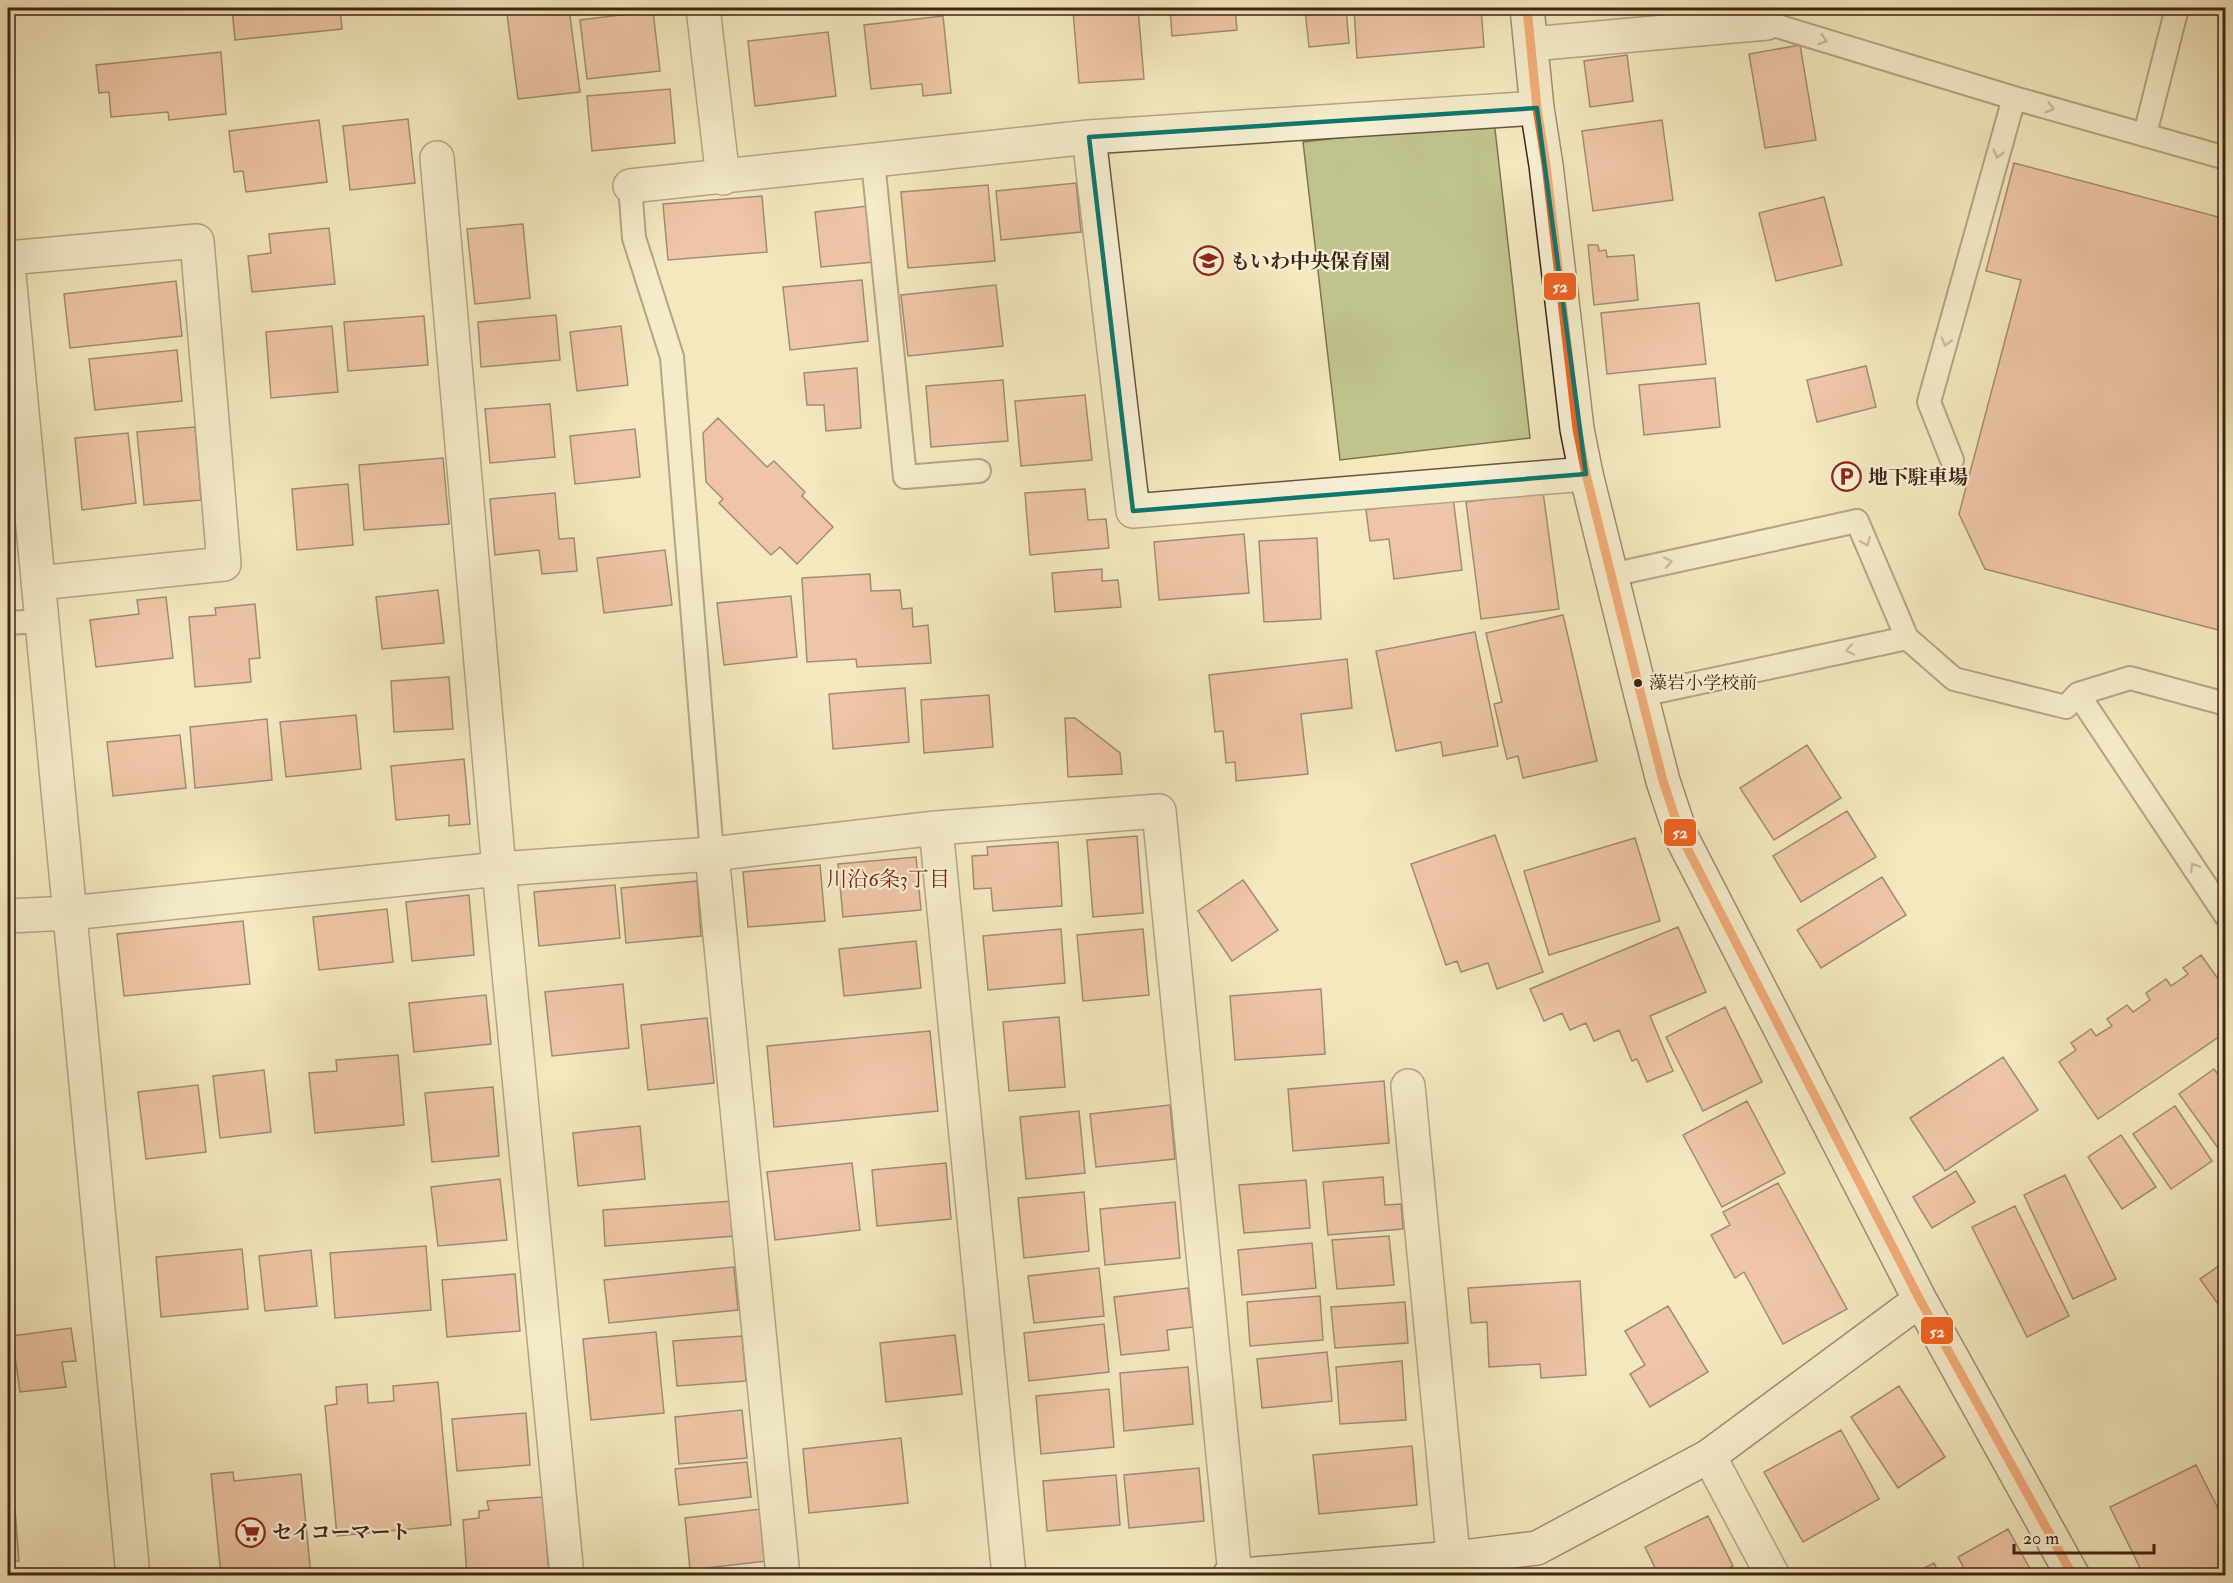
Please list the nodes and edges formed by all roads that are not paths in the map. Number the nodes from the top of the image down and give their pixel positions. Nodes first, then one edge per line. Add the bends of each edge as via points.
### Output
1 (703, 8) edge
2 (1527, 8) edge
3 (2177, 8) edge
4 (1765, 15) edge
5 (1531, 44) junction
6 (2014, 98) junction
7 (1537, 108) junction
8 (2145, 134) junction
9 (1089, 137) junction
10 (437, 158) dead end
11 (2226, 158) edge
12 (873, 161) junction
13 (723, 178) junction
14 (630, 186) joint
15 (8, 258) edge
16 (8, 265) edge
17 (1953, 460) dead end
18 (17, 468) edge
19 (979, 471) dead end
20 (1586, 474) junction
21 (1611, 575) junction
22 (38, 582) junction
23 (42, 621) junction
24 (8, 623) edge
25 (1907, 638) junction
26 (1641, 695) junction
27 (2072, 701) junction
28 (2226, 704) edge
29 (936, 828) junction
30 (712, 854) junction
31 (499, 869) junction
32 (69, 913) junction
33 (8, 916) edge
34 (2226, 916) edge
35 (1408, 1086) dead end
36 (1920, 1300) junction
37 (1709, 1456) junction
38 (1455, 1567) edge
39 (133, 1575) edge
40 (567, 1575) edge
41 (783, 1575) edge
42 (1009, 1575) edge
43 (1229, 1575) edge
44 (1235, 1575) edge
45 (1773, 1575) edge
46 (2073, 1575) edge

1 - 13 street
2 - 5 street
3 - 8 lane
4 - 5 street
4 -> 6 lane
5 - 7 street
6 -> 8 lane
6 -> 17 lane via 1929,402
7 - 9 street
7 - 20 street
8 - 11 lane
9 - 12 street
9 - 20 street via 1133,511
10 - 31 street
12 - 13 street
12 - 19 lane via 905,477
13 - 14 street
14 - 30 lane via 634,238 672,357
15 - 22 street via 197,241 224,564
16 - 18 street
18 - 22 street
20 - 21 street
21 -> 25 lane via 1857,521
21 - 26 street
22 - 23 street
23 - 24 lane
23 - 32 street
25 -> 26 lane
25 - 27 lane via 1954,679
26 - 36 street via 1682,838
27 - 28 lane via 2130,678
34 -> 27 lane via 2153,804
29 - 30 street
29 - 42 street
29 - 44 street via 1160,811
30 - 31 street
30 - 41 street
31 - 32 street
31 - 40 street
32 - 33 street
32 - 39 street
35 - 38 street
36 - 37 street
36 - 46 street
37 - 38 street via 1537,1548
37 - 45 street
38 - 44 street
43 - 44 street

